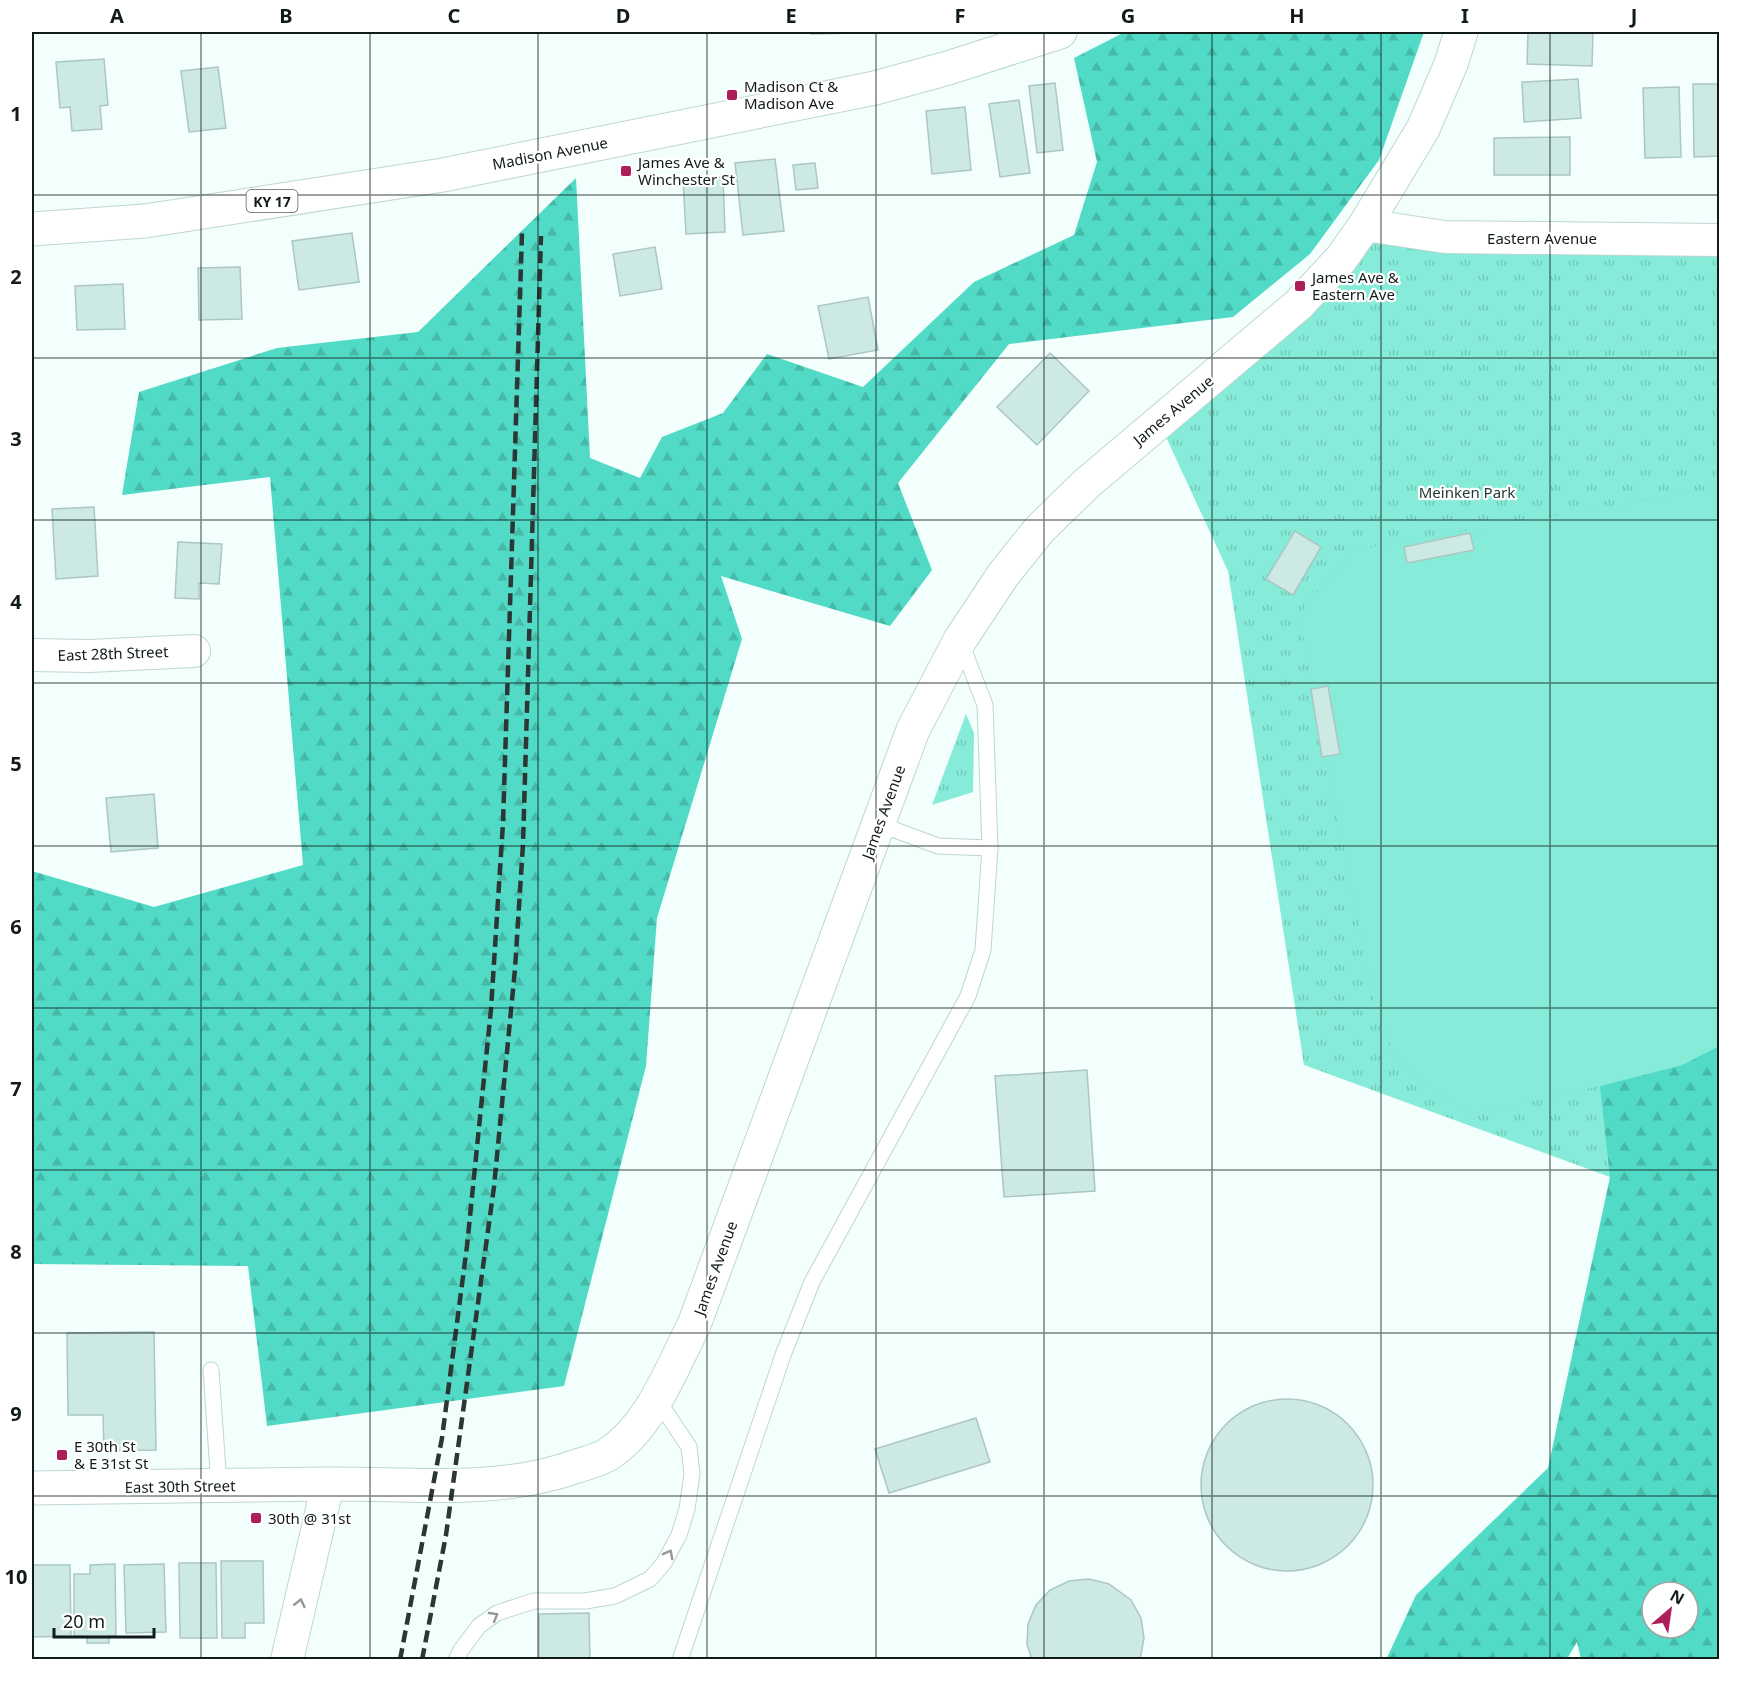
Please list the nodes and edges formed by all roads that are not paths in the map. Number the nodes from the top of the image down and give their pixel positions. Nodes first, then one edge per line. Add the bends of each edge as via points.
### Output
1 (1060, 32) edge
2 (1461, 32) edge
3 (1365, 225) junction
4 (32, 229) edge
5 (1719, 240) edge
6 (960, 640) junction
7 (194, 651) dead end
8 (32, 655) edge
9 (879, 824) junction
10 (990, 848) junction
11 (212, 1370) dead end
12 (656, 1398) junction
13 (328, 1484) junction
14 (219, 1486) junction
15 (32, 1488) edge
16 (287, 1659) edge
17 (456, 1659) edge
18 (680, 1659) edge

1 - 4 main road, Madison Avenue / KY 17 via 875,88 443,175 144,221
2 - 3 main road, James Avenue via 1423,129
3 - 5 street, Eastern Avenue via 1446,237
3 - 6 main road, James Avenue via 1341,259 1298,305 1086,484 1039,530
6 - 9 main road, James Avenue via 913,730
6 - 10 lane via 985,705
7 - 8 street, East 28th Street
9 - 10 lane via 938,846
9 - 12 main road, James Avenue via 694,1325
10 - 18 lane via 983,950 968,996 812,1282 783,1355
11 - 14 lane
12 - 13 main road, James Avenue via 623,1443 605,1456 555,1474 474,1486
17 -> 12 lane via 479,1626 497,1613 534,1601 585,1601 615,1596 650,1579 664,1563 684,1518 692,1474 689,1447
13 - 14 main road, East 30th Street
16 -> 13 street
14 - 15 main road, East 30th Street

